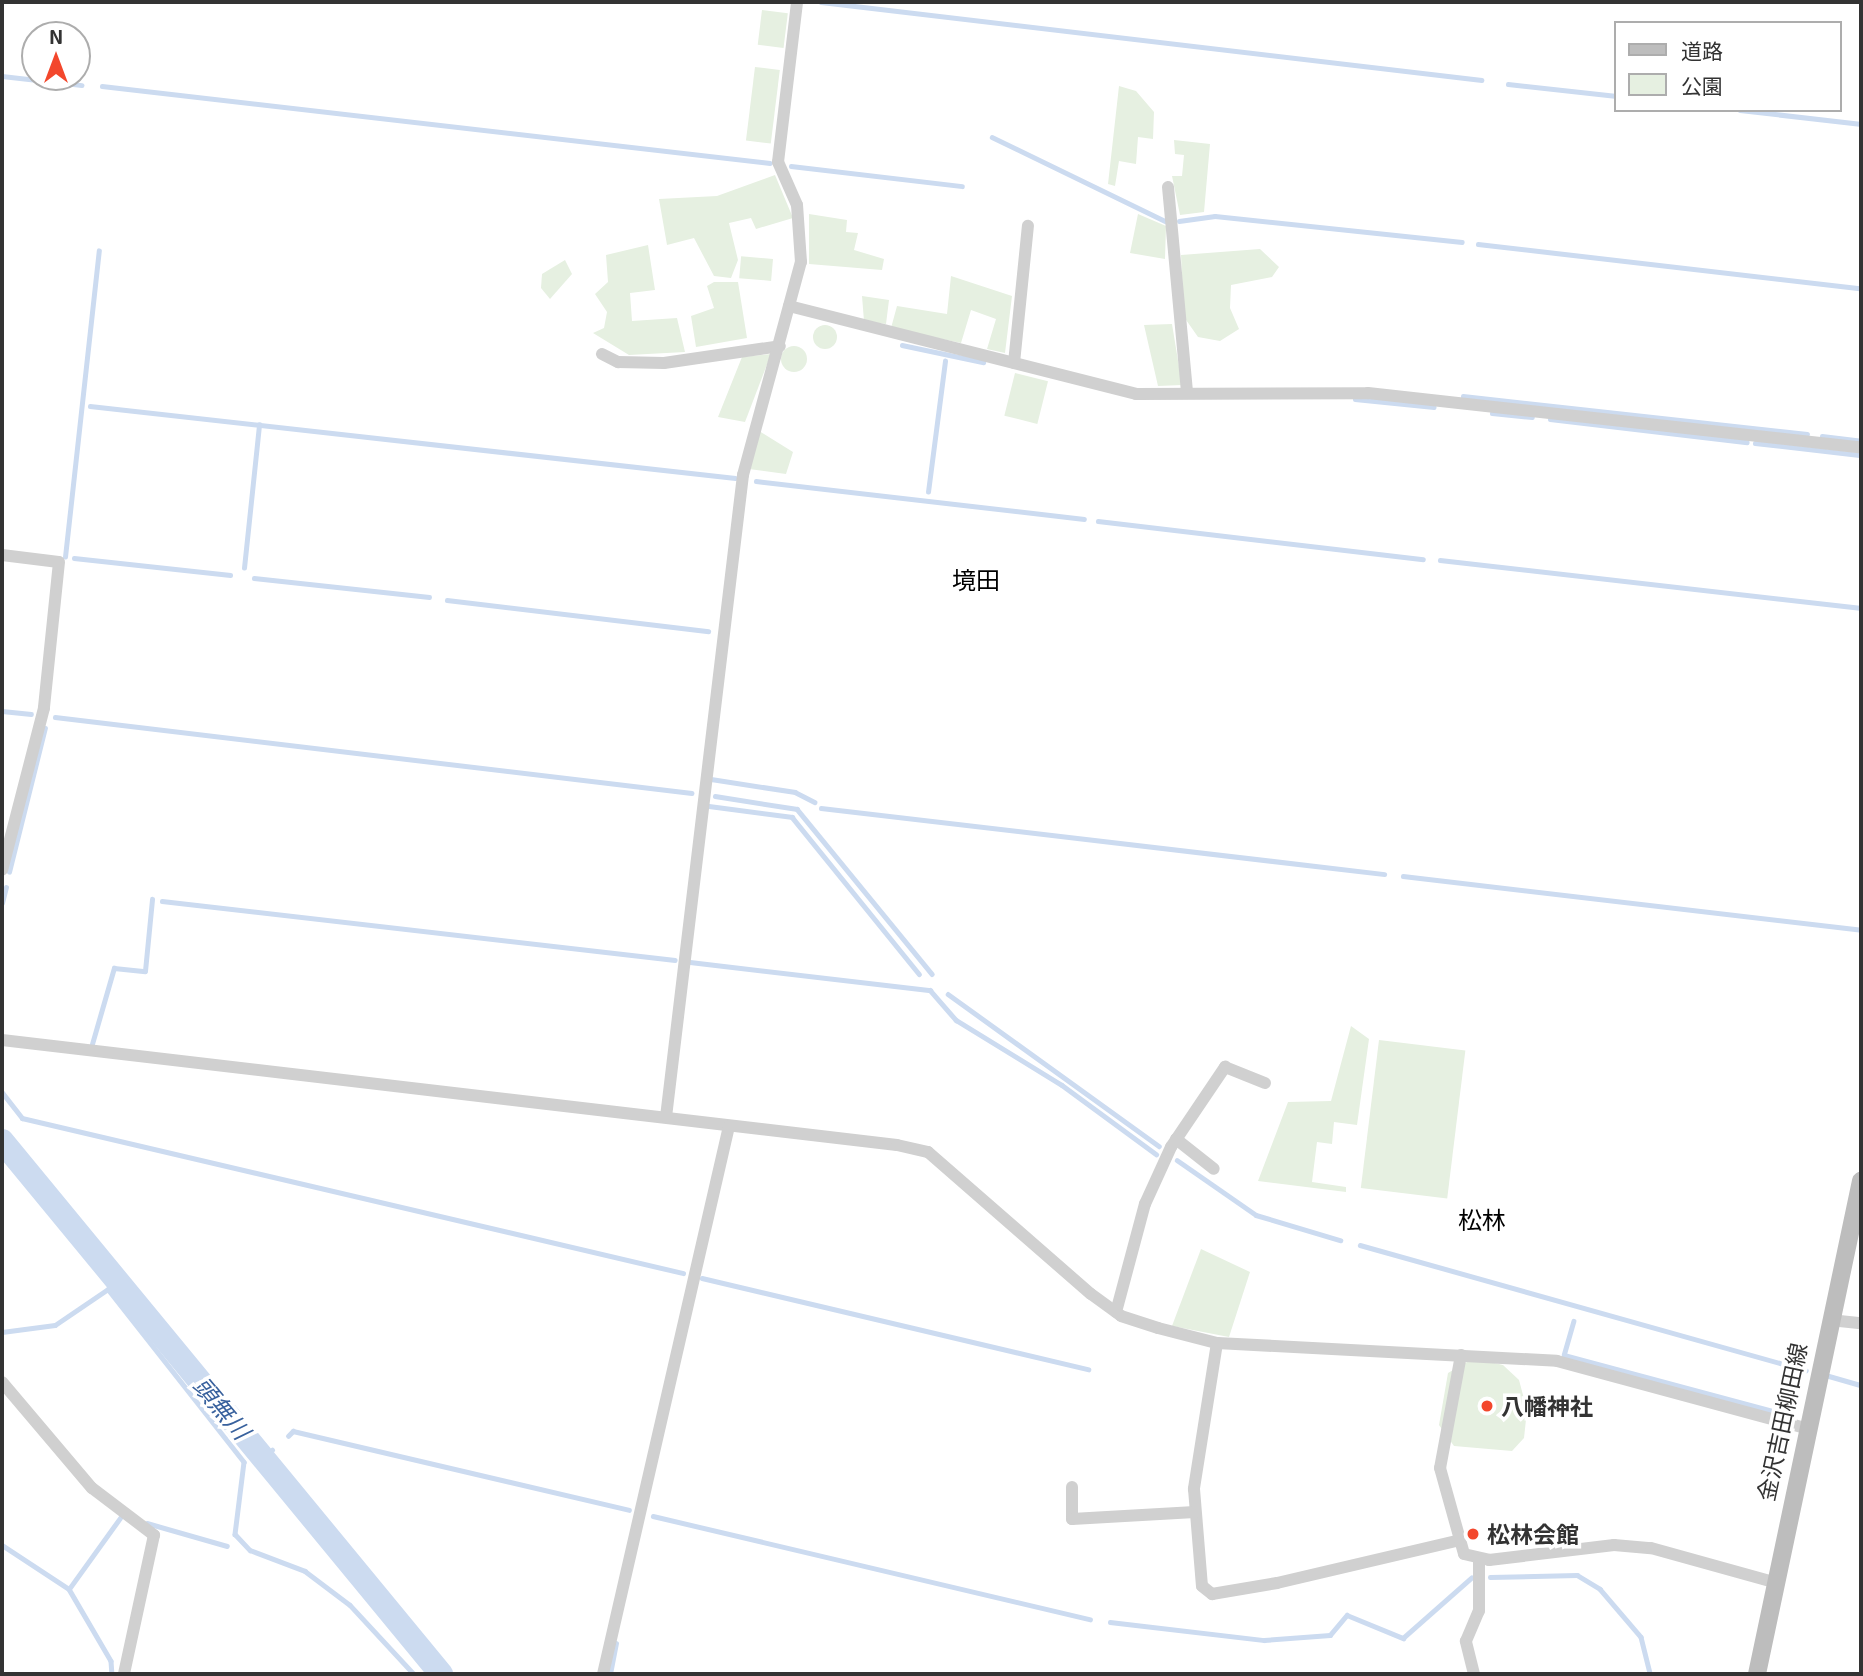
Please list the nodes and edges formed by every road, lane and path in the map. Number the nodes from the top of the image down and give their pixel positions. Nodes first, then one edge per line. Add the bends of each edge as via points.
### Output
1 (797, 2) edge
2 (1168, 187) dead end
3 (1028, 226) dead end
4 (789, 306) junction
5 (780, 346) junction
6 (602, 354) dead end
7 (1014, 363) junction
8 (1188, 391) junction
9 (1861, 447) edge
10 (2, 555) edge
11 (2, 870) edge
12 (2, 1040) edge
13 (1265, 1083) dead end
14 (666, 1117) junction
15 (729, 1126) junction
16 (1176, 1139) junction
17 (1214, 1169) dead end
18 (1861, 1181) edge
19 (1116, 1312) junction
20 (1830, 1320) junction
21 (1861, 1323) edge
22 (1217, 1343) junction
23 (1461, 1355) junction
24 (2, 1382) edge
25 (1805, 1428) junction
26 (1072, 1487) dead end
27 (1195, 1512) junction
28 (1456, 1541) junction
29 (1479, 1560) junction
30 (1774, 1582) junction
31 (124, 1674) edge
32 (603, 1674) edge
33 (1474, 1674) edge
34 (1756, 1674) edge

1 - 4 street via 778,162 803,231
2 - 8 street
3 - 7 street
4 - 5 street
4 - 7 street
5 - 6 street via 664,363 618,362
5 - 14 street via 743,475
7 - 8 street via 1136,394
8 - 9 street via 1368,393
10 - 11 street via 59,562 44,708
12 - 14 street
13 - 16 street via 1225,1067
14 - 15 street
15 - 19 street via 928,1152
15 - 32 street
16 - 17 street
16 - 19 street via 1145,1204
18 - 20 main road, 金沢吉田柳田線
19 - 22 street
20 - 21 street
20 - 25 main road, 金沢吉田柳田線
22 - 23 street
22 - 27 street via 1197,1462
23 - 25 street via 1558,1361
23 - 28 street via 1440,1444
24 - 31 street via 92,1488 154,1535
25 - 30 main road, 金沢吉田柳田線
26 - 27 street via 1072,1519
27 - 28 street via 1202,1586 1212,1594
28 - 29 street
29 - 30 street via 1639,1547
29 - 33 street via 1479,1611 1466,1641
30 - 34 main road, 金沢吉田柳田線

